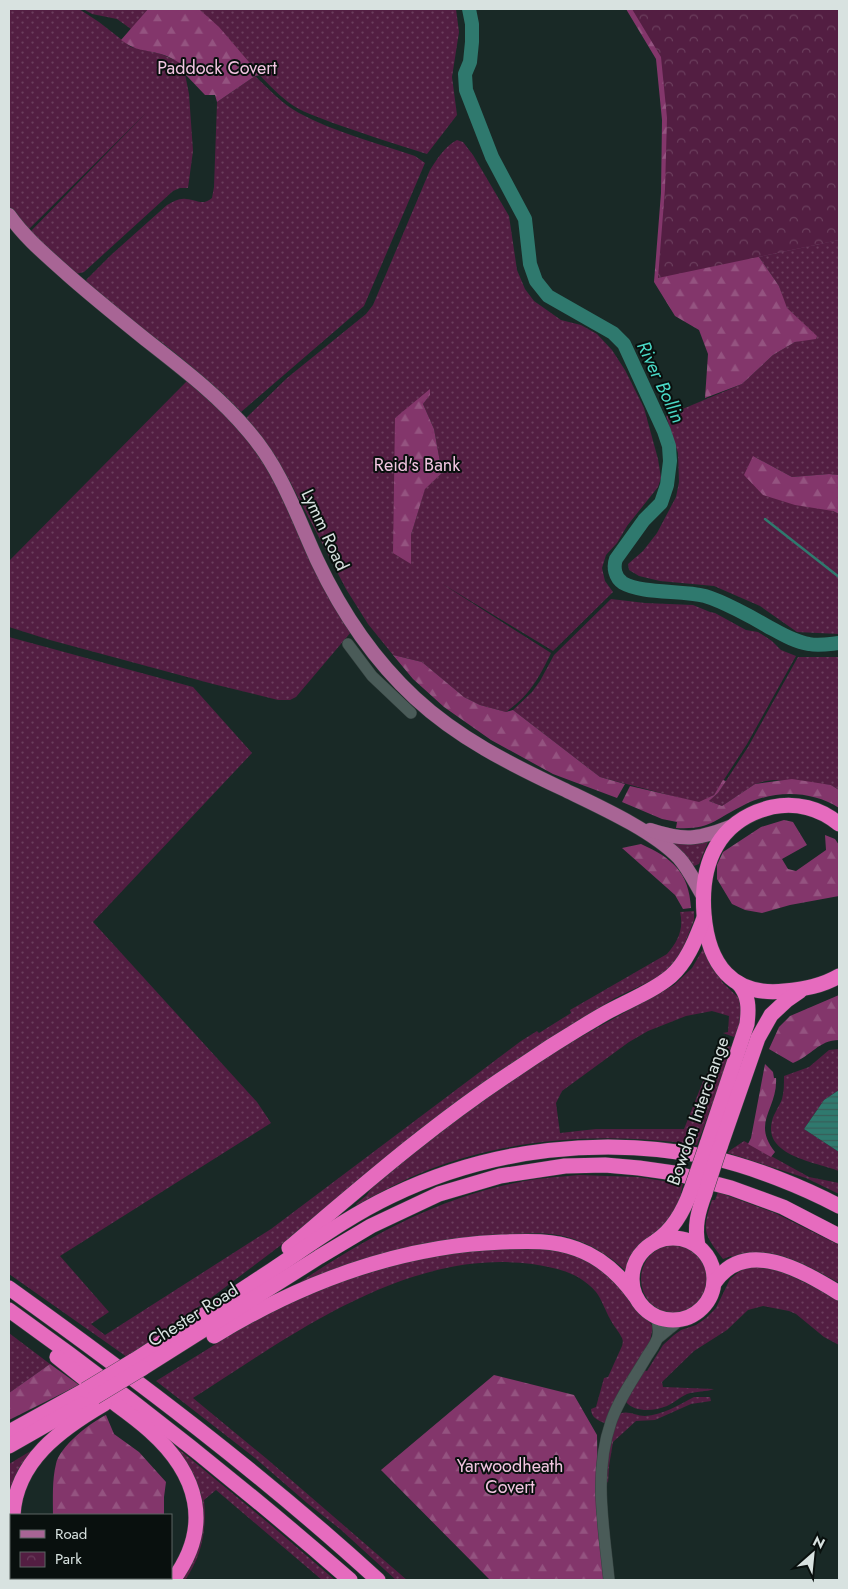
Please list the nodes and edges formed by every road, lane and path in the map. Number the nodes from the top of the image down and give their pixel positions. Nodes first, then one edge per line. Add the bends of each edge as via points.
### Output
1 (9, 214) edge
2 (348, 644) dead end
3 (411, 713) dead end
4 (632, 824) junction
5 (735, 824) junction
6 (839, 824) edge
7 (703, 896) junction
8 (704, 918) junction
9 (839, 976) edge
10 (737, 982) junction
11 (800, 991) junction
12 (714, 1146) junction
13 (698, 1192) junction
14 (839, 1206) edge
15 (839, 1236) edge
16 (652, 1243) junction
17 (698, 1246) junction
18 (272, 1270) junction
19 (715, 1282) junction
20 (9, 1288) edge
21 (839, 1293) edge
22 (635, 1296) junction
23 (9, 1310) edge
24 (656, 1317) junction
25 (9, 1320) edge
26 (680, 1320) junction
27 (658, 1338) junction
28 (142, 1368) junction
29 (94, 1400) junction
30 (9, 1432) edge
31 (9, 1446) edge
32 (9, 1454) edge
33 (13, 1514) edge
34 (173, 1580) edge
35 (350, 1580) edge
36 (378, 1580) edge
37 (609, 1580) edge

1 - 4 main road, Lymm Road via 22,232 55,264 208,389 252,435 288,494 344,612 375,655 408,691 436,717 484,749
2 - 3 street via 372,676
4 - 5 main road, Lymm Road via 689,838
4 - 7 main road, Lymm Road via 679,858
5 - 6 highway via 759,810 781,805 814,809
5 - 7 highway via 719,841 711,856
7 - 8 highway
8 - 10 highway via 710,950 722,970
8 - 18 highway via 688,956 672,976 602,1015 478,1095 347,1199 288,1250
9 - 11 highway
10 - 11 highway via 746,988 764,992
10 - 12 highway, Bowdon Interchange via 747,998 747,1024
11 - 12 highway, Bowdon Interchange via 777,1009 760,1033
12 - 13 highway, Bowdon Interchange, bridge
13 - 16 highway, Bowdon Interchange via 676,1222
13 - 17 highway, Bowdon Interchange
14 - 18 highway, Chester Road via 814,1193 714,1158 640,1148 525,1153 427,1180 390,1196
15 - 28 highway, Chester Road via 782,1207 674,1173 605,1165 565,1166 500,1176 439,1194 346,1240
16 - 17 highway via 675,1238
16 - 22 highway via 643,1250 634,1266 632,1284
17 - 19 highway via 712,1265
18 - 28 highway, Chester Road
19 - 21 highway via 734,1264 751,1259 789,1267
19 - 26 highway via 712,1294 698,1313
20 - 36 highway via 215,1442
22 - 24 highway via 642,1307
22 - 28 highway via 604,1263 590,1254 560,1244 493,1242 437,1249 379,1262 319,1282
23 - 35 highway via 218,1468
24 - 26 highway
24 - 27 street
25 - 34 highway via 150,1431 177,1462 191,1487 196,1528 189,1555
26 - 27 street
27 - 37 street via 627,1388 612,1420 602,1455 600,1479
28 - 29 highway
28 - 29 highway, Chester Road, bridge
29 - 30 highway, Chester Road
29 - 31 highway, Chester Road
29 - 32 highway via 78,1416
29 - 33 highway via 34,1458 19,1485

